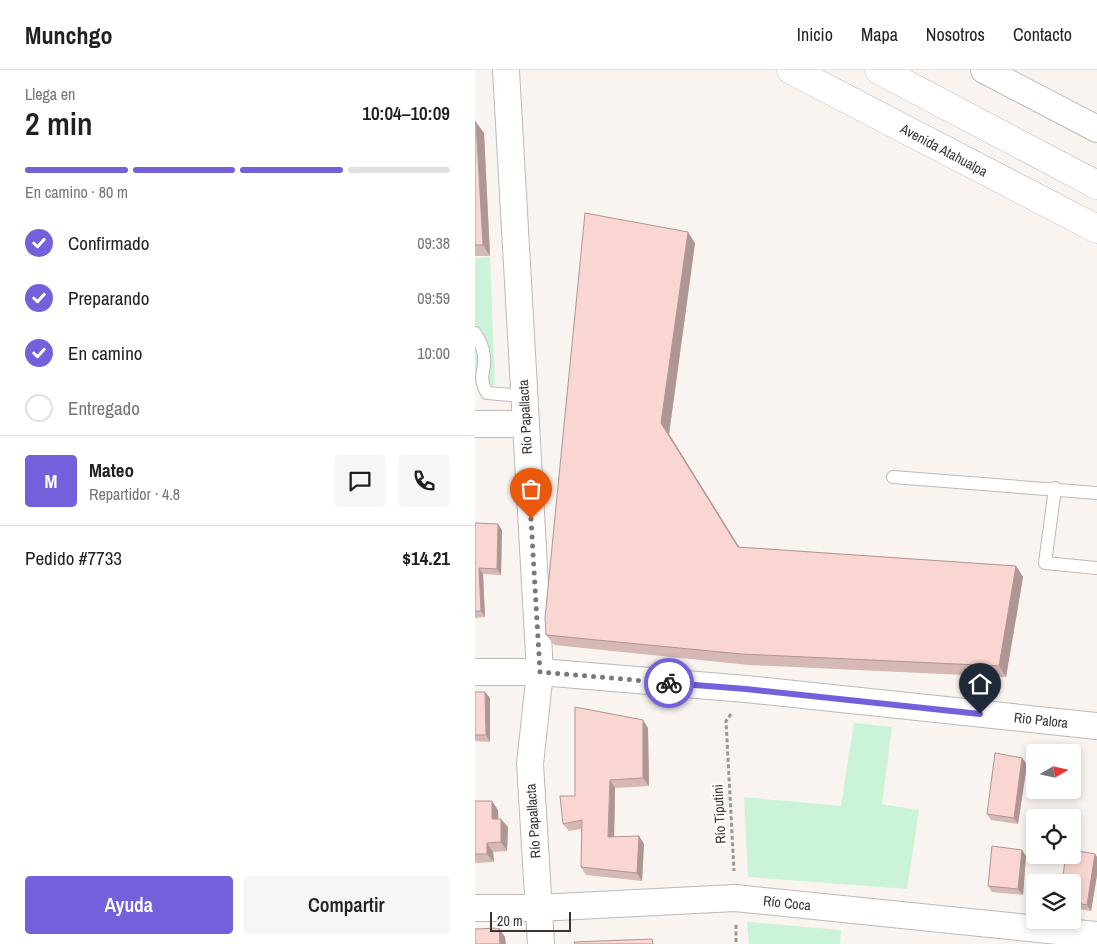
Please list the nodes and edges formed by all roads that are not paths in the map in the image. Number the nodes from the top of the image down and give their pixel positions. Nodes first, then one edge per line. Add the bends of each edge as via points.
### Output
1 (505, 70) edge
2 (791, 70) edge
3 (879, 70) edge
4 (984, 70) edge
5 (1097, 129) edge
6 (1097, 185) edge
7 (1097, 229) edge
8 (475, 333) edge
9 (478, 378) edge
10 (524, 396) junction
11 (475, 424) edge
12 (526, 424) junction
13 (893, 477) dead end
14 (1055, 488) junction
15 (1097, 493) edge
16 (1097, 568) edge
17 (475, 672) edge
18 (540, 672) junction
19 (1097, 726) edge
20 (475, 908) edge
21 (538, 908) junction
22 (1097, 935) edge
23 (541, 944) edge

1 - 10 street, Río Papallacta
2 - 7 main road, Avenida Atahualpa
3 - 6 main road
4 - 5 street
8 - 9 lane via 485,358
9 - 10 lane via 487,392
10 - 12 street, Río Papallacta
11 - 12 street
12 - 18 street, Río Papallacta
13 - 14 lane
14 - 15 lane
14 - 16 lane via 1045,563
17 - 18 street, Rio Palora
18 - 19 street, Rio Palora via 746,689
18 - 21 street, Río Papallacta via 530,764
20 - 21 street, Río Coca
21 - 22 street, Río Coca via 735,898
21 - 23 street, Río Papallacta

